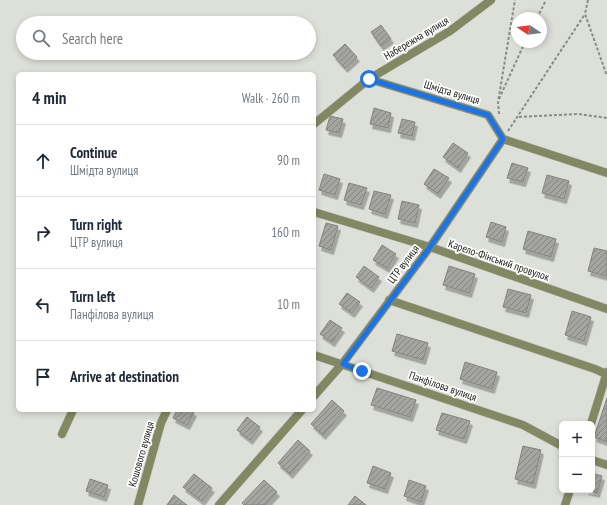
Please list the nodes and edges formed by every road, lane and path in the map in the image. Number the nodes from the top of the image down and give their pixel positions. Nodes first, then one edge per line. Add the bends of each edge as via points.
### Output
1 (491, 0) edge
2 (515, 0) edge
3 (546, 0) edge
4 (588, 0) edge
5 (540, 12) edge
6 (585, 14) junction
7 (522, 48) edge
8 (607, 76) edge
9 (369, 79) junction
10 (498, 102) junction
11 (500, 117) dead end
12 (519, 117) junction
13 (607, 118) edge
14 (316, 122) edge
15 (503, 139) junction
16 (607, 173) edge
17 (316, 213) edge
18 (430, 247) junction
19 (389, 300) junction
20 (607, 309) edge
21 (316, 356) edge
22 (343, 364) junction
23 (607, 373) edge
24 (316, 394) edge
25 (72, 412) edge
26 (166, 412) edge
27 (300, 412) edge
28 (592, 421) edge
29 (62, 434) dead end
30 (559, 444) edge
31 (595, 461) edge
32 (607, 465) edge
33 (569, 493) edge
34 (138, 505) edge
35 (219, 505) edge
36 (565, 505) edge

1 - 9 street, Набережна вулиця via 450,31
2 - 10 path
3 - 5 path
4 - 6 path
6 - 8 path
6 - 12 path
7 - 10 path
9 - 14 street, Набережна вулиця
9 - 15 street, Шмідта вулиця via 488,115
10 - 11 path
12 - 13 path via 578,114
12 - 15 path
15 - 16 street
15 - 18 street, ЦТР вулиця
17 - 18 street, Карело-Фінський провулок
18 - 19 street, ЦТР вулиця
18 - 20 street, Карело-Фінський провулок
19 - 22 street, ЦТР вулиця
19 - 23 street
21 - 22 street, Панфілова вулиця
22 - 24 street, ЦТР вулиця
22 - 30 street, Панфілова вулиця via 523,425
23 - 28 street
25 - 29 street
26 - 34 street, Кошового вулиця
27 - 35 street
31 - 32 street
33 - 36 street

